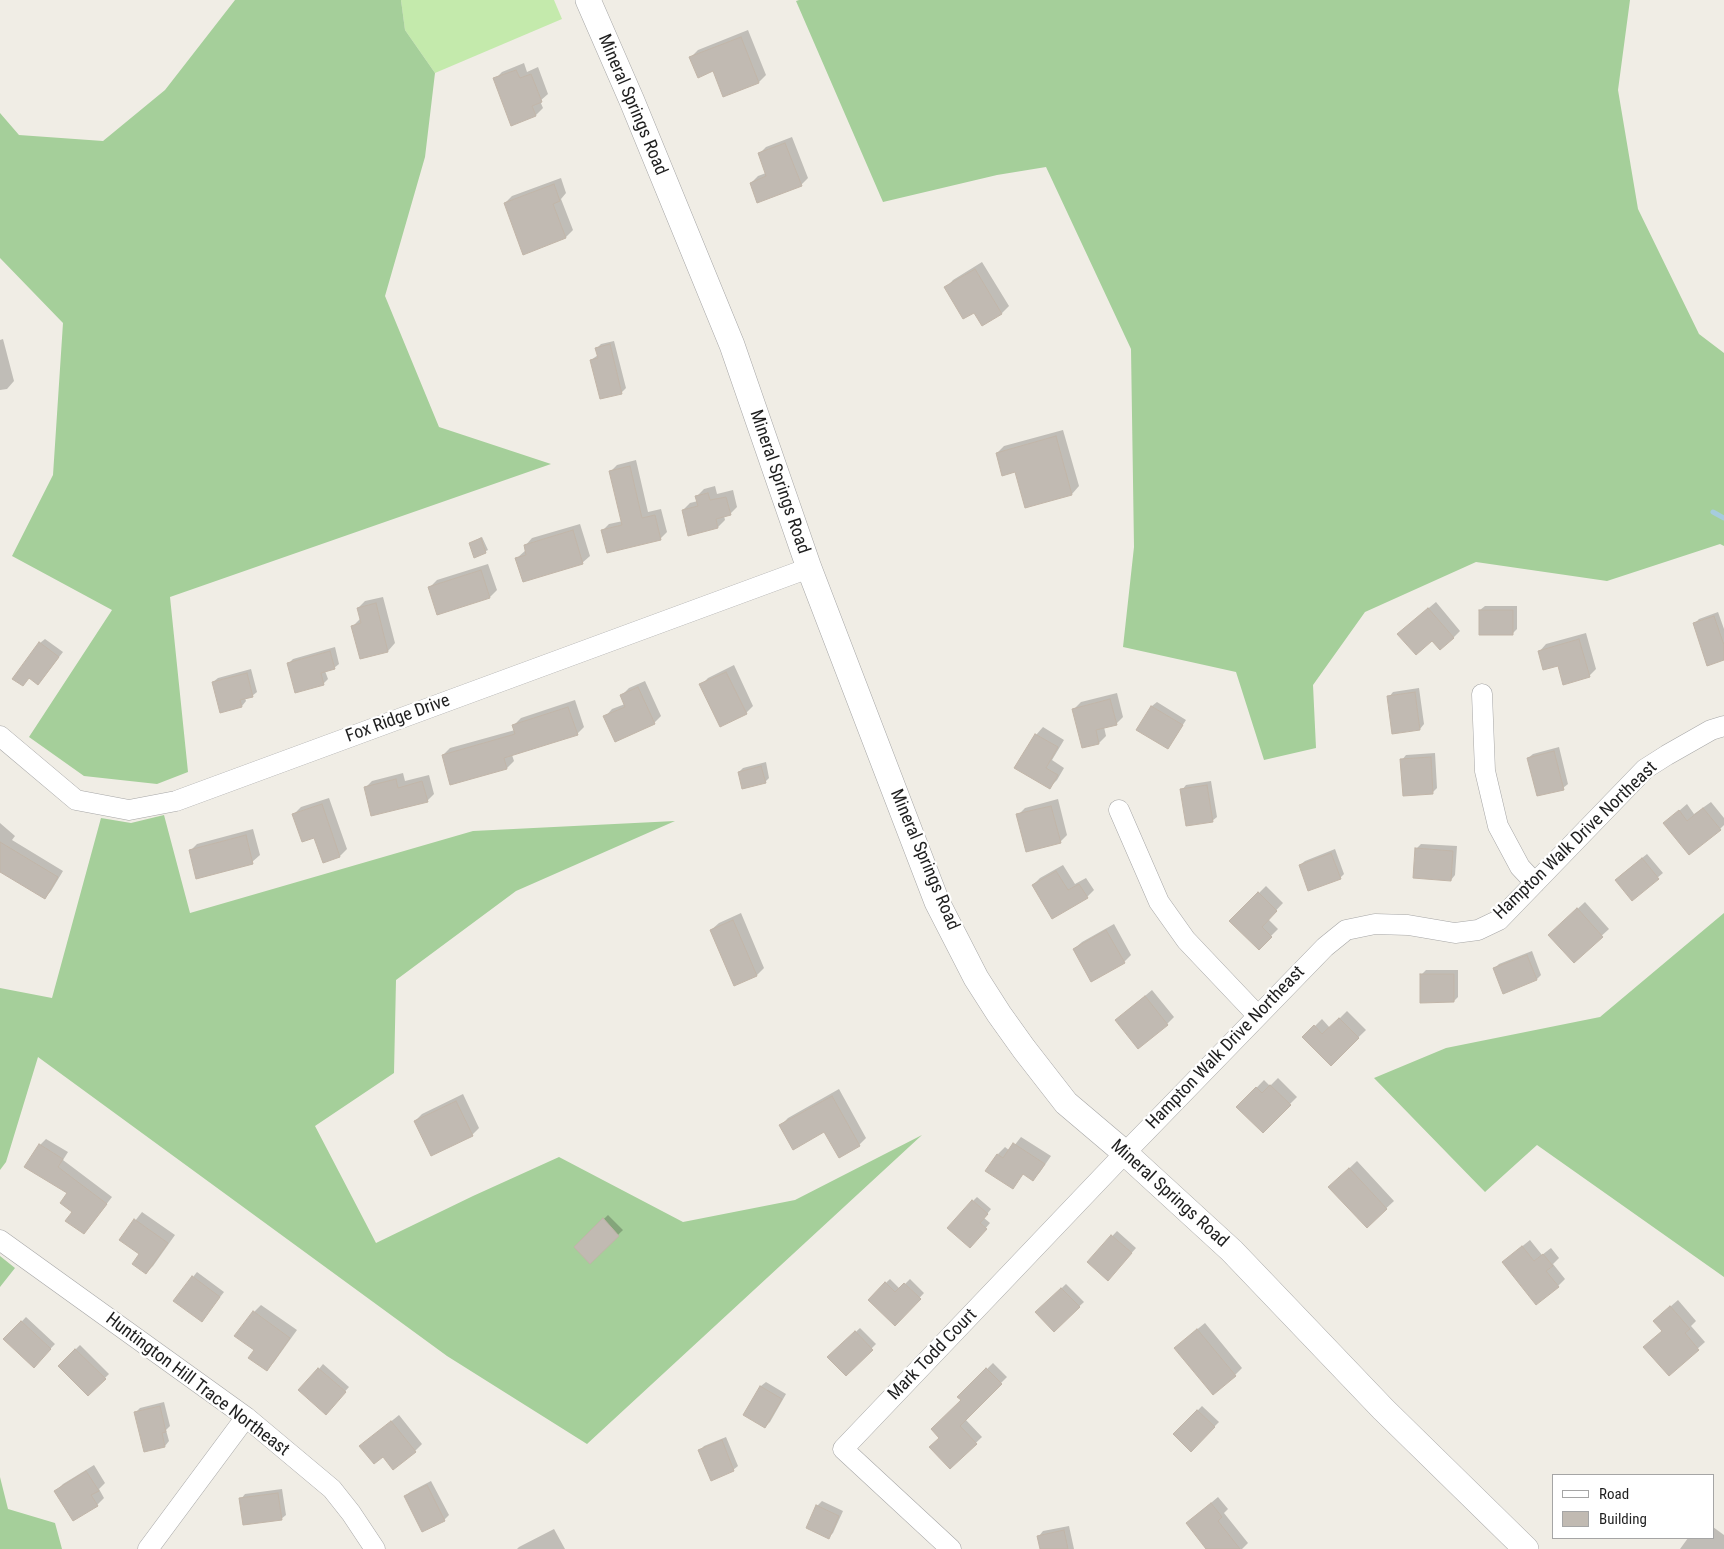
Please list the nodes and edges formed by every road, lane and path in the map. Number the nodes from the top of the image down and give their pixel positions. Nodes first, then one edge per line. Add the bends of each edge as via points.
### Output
1 (588, 0) edge
2 (808, 568) junction
3 (1482, 694) dead end
4 (1724, 726) edge
5 (0, 736) edge
6 (1119, 810) dead end
7 (1535, 883) junction
8 (1258, 1016) junction
9 (1125, 1153) junction
10 (0, 1240) edge
11 (246, 1417) junction
12 (148, 1549) edge
13 (375, 1549) edge
14 (951, 1549) edge
15 (1526, 1549) edge

1 - 2 street, Mineral Springs Road via 732,345
2 - 5 street, Fox Ridge Drive via 176,801 129,810 76,800
2 - 9 street, Mineral Springs Road via 937,902 976,978 1024,1049 1066,1103
3 - 7 street via 1485,771 1498,826 1520,867
4 - 7 street, Hampton Walk Drive Northeast via 1645,769
6 - 8 street via 1159,902 1186,940
7 - 8 street, Hampton Walk Drive Northeast via 1499,920 1478,930 1455,933 1408,925 1375,924 1346,930 1324,947
8 - 9 street, Hampton Walk Drive Northeast
9 - 14 street, Mark Todd Court via 843,1449
9 - 15 street, Mineral Springs Road via 1232,1251 1383,1409
10 - 11 street, Huntington Hill Trace Northeast
11 - 12 street
11 - 13 street, Huntington Hill Trace Northeast via 332,1489

